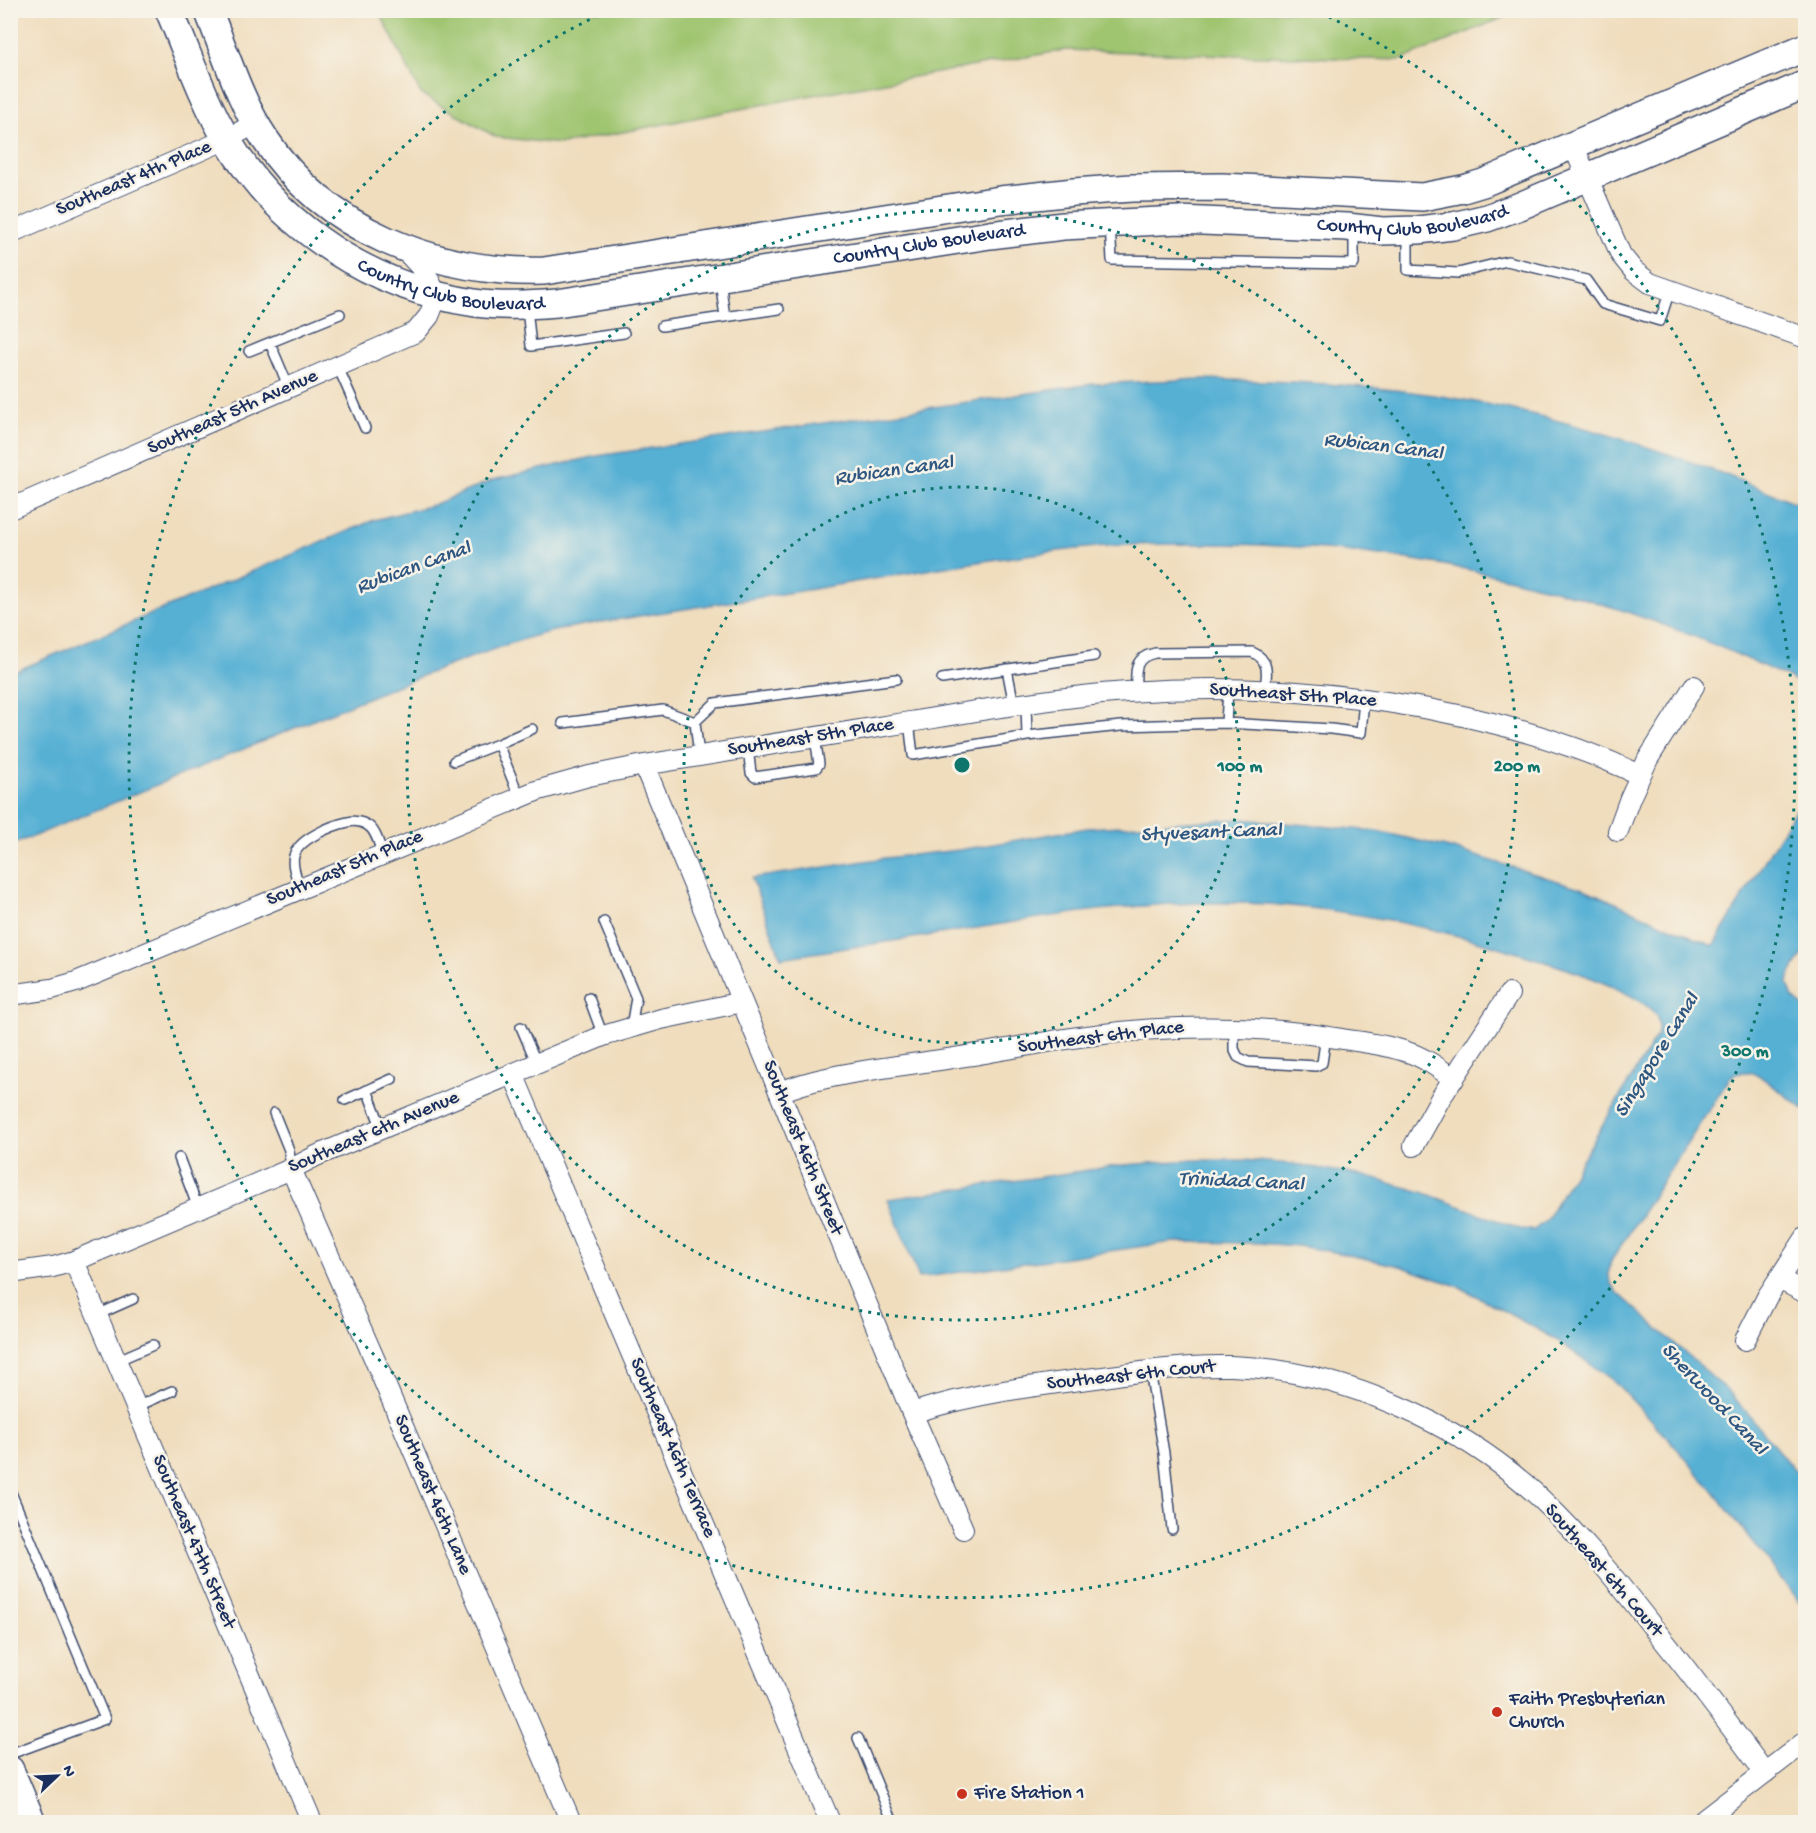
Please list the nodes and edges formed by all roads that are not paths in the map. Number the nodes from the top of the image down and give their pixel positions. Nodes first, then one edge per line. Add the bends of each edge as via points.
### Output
1 (170, 10) edge
2 (208, 10) edge
3 (1806, 47) edge
4 (1806, 84) edge
5 (256, 123) junction
6 (227, 139) junction
7 (1573, 145) junction
8 (1587, 177) junction
9 (1043, 195) junction
10 (852, 223) junction
11 (1110, 223) junction
12 (1354, 227) junction
13 (1046, 228) junction
14 (1408, 230) junction
15 (10, 232) edge
16 (402, 247) junction
17 (857, 256) junction
18 (720, 278) junction
19 (1670, 290) junction
20 (437, 296) junction
21 (527, 305) junction
22 (779, 309) dead end
23 (340, 314) dead end
24 (725, 317) junction
25 (663, 326) dead end
26 (624, 333) dead end
27 (1806, 338) edge
28 (270, 343) junction
29 (249, 351) dead end
30 (338, 366) junction
31 (289, 388) junction
32 (364, 428) dead end
33 (10, 509) edge
34 (1094, 656) dead end
35 (1007, 669) junction
36 (896, 679) dead end
37 (942, 679) dead end
38 (1694, 686) dead end
39 (1228, 690) junction
40 (1264, 691) junction
41 (1136, 692) junction
42 (1364, 699) junction
43 (1020, 705) junction
44 (695, 722) junction
45 (909, 722) junction
46 (563, 723) dead end
47 (1226, 723) junction
48 (532, 729) dead end
49 (1026, 736) junction
50 (815, 737) junction
51 (498, 744) junction
52 (748, 748) junction
53 (699, 756) junction
54 (454, 761) dead end
55 (644, 765) junction
56 (1640, 775) junction
57 (519, 796) junction
58 (1618, 831) dead end
59 (382, 853) junction
60 (300, 888) junction
61 (604, 922) dead end
62 (1509, 994) dead end
63 (10, 995) edge
64 (589, 998) dead end
65 (742, 1002) junction
66 (522, 1027) dead end
67 (631, 1027) junction
68 (1234, 1028) junction
69 (603, 1036) junction
70 (1326, 1036) junction
71 (537, 1064) junction
72 (513, 1074) junction
73 (1454, 1078) junction
74 (392, 1080) dead end
75 (367, 1090) junction
76 (779, 1092) junction
77 (345, 1100) dead end
78 (274, 1113) dead end
79 (382, 1129) junction
80 (1414, 1146) dead end
81 (178, 1158) dead end
82 (291, 1169) junction
83 (198, 1208) junction
84 (1806, 1237) edge
85 (74, 1261) junction
86 (10, 1274) edge
87 (1779, 1279) junction
88 (1806, 1293) edge
89 (133, 1299) dead end
90 (97, 1315) junction
91 (1745, 1340) dead end
92 (153, 1345) dead end
93 (116, 1361) junction
94 (1150, 1371) junction
95 (172, 1391) dead end
96 (136, 1407) junction
97 (912, 1413) junction
98 (10, 1491) edge
99 (963, 1529) dead end
100 (1172, 1529) dead end
101 (858, 1738) dead end
102 (1806, 1741) edge
103 (10, 1754) edge
104 (1765, 1773) junction
105 (13, 1781) edge
106 (33, 1822) edge
107 (312, 1822) edge
108 (571, 1822) edge
109 (830, 1822) edge
110 (892, 1822) edge
111 (1701, 1822) edge

1 - 6 main road, Country Club Boulevard via 210,108
2 - 5 main road, Country Club Boulevard
3 - 7 main road, Country Club Boulevard
4 - 8 main road, Country Club Boulevard
5 - 6 street, Southeast 4th Place
5 - 16 main road, Country Club Boulevard via 282,162 331,210
6 - 15 street, Southeast 4th Place
6 - 20 main road, Country Club Boulevard via 282,210 316,239 371,272
7 - 8 street
7 - 9 main road, Country Club Boulevard via 1484,183 1422,196 1222,187 1132,188
8 - 14 main road, Country Club Boulevard via 1487,218
8 - 19 street via 1621,255 1650,283
9 - 10 main road, Country Club Boulevard
9 - 13 main road
10 - 16 main road, Country Club Boulevard via 544,271 481,269 439,261
10 - 17 main road
11 - 12 main road, Country Club Boulevard via 1179,220
11 - 12 lane via 1112,260 1123,261 1354,264
11 - 13 main road, Country Club Boulevard
12 - 14 main road, Country Club Boulevard
13 - 17 main road, Country Club Boulevard
14 - 19 lane via 1408,270 1458,273 1507,261 1586,280 1603,304 1660,321
16 - 20 street via 425,272
17 - 18 main road, Country Club Boulevard
18 - 21 main road, Country Club Boulevard
18 - 24 lane
19 - 27 street
20 - 21 main road, Country Club Boulevard via 476,304
20 - 30 street, Southeast 5th Avenue via 429,316 416,332
21 - 26 lane via 531,346
22 - 24 lane
23 - 28 lane
24 - 25 lane
28 - 29 lane
28 - 31 lane
30 - 31 street, Southeast 5th Avenue
30 - 32 lane
31 - 33 street, Southeast 5th Avenue
34 - 35 lane
35 - 37 lane
35 - 43 lane
36 - 44 lane via 715,703
38 - 56 street
39 - 40 street, Southeast 5th Place
39 - 41 street, Southeast 5th Place
39 - 47 lane
40 - 41 lane via 1268,673 1265,663 1259,655 1241,652 1145,656 1136,669
40 - 42 street, Southeast 5th Place
41 - 43 street, Southeast 5th Place
42 - 47 lane via 1361,733
42 - 56 street, Southeast 5th Place via 1464,717 1539,736
43 - 45 street, Southeast 5th Place
43 - 49 lane
44 - 46 lane via 663,710
44 - 53 lane
45 - 49 lane via 913,754
45 - 50 street, Southeast 5th Place
47 - 49 lane via 1121,726
48 - 51 lane
50 - 52 street, Southeast 5th Place
50 - 52 lane via 819,764 816,768 755,777
51 - 54 lane
51 - 57 lane
52 - 53 street, Southeast 5th Place
53 - 55 street, Southeast 5th Place
55 - 57 street, Southeast 5th Place
55 - 65 street, Southeast 46th Street
56 - 58 street
57 - 59 street, Southeast 5th Place
59 - 60 street, Southeast 5th Place
59 - 60 lane via 369,825 360,822 350,821 308,838 294,855
60 - 63 street, Southeast 5th Place via 76,982
61 - 67 lane via 636,998
62 - 73 street
64 - 69 lane
65 - 67 street, Southeast 6th Avenue
65 - 76 street, Southeast 46th Street
66 - 71 lane
67 - 69 street, Southeast 6th Avenue
68 - 70 street, Southeast 6th Place
68 - 70 lane via 1234,1049 1238,1058 1248,1062 1316,1066 1322,1063
68 - 76 street, Southeast 6th Place via 1086,1036 867,1070
69 - 71 street, Southeast 6th Avenue
70 - 73 street, Southeast 6th Place via 1408,1052
71 - 72 street, Southeast 6th Avenue
72 - 79 street, Southeast 6th Avenue
72 - 109 street, Southeast 46th Terrace
73 - 80 street
74 - 75 lane
75 - 77 lane
75 - 79 lane
76 - 97 street, Southeast 46th Street
78 - 82 lane via 289,1150
79 - 82 street, Southeast 6th Avenue
81 - 83 lane
82 - 83 street, Southeast 6th Avenue
82 - 108 street, Southeast 46th Lane
83 - 85 street, Southeast 6th Avenue
84 - 87 street
85 - 86 street, Southeast 6th Avenue
85 - 90 street, Southeast 47th Street
87 - 88 street
87 - 91 street
89 - 90 lane
90 - 93 street, Southeast 47th Street
92 - 93 lane
93 - 96 street, Southeast 47th Street
94 - 97 street, Southeast 6th Court via 989,1394
94 - 100 lane
94 - 104 street, Southeast 6th Court via 1232,1366 1341,1385 1421,1417 1495,1461 1536,1494 1579,1538
95 - 96 lane
96 - 107 street, Southeast 47th Street
97 - 99 street, Southeast 46th Street
98 - 103 lane via 105,1719
101 - 110 lane
102 - 104 street
104 - 111 street
105 - 106 main road

